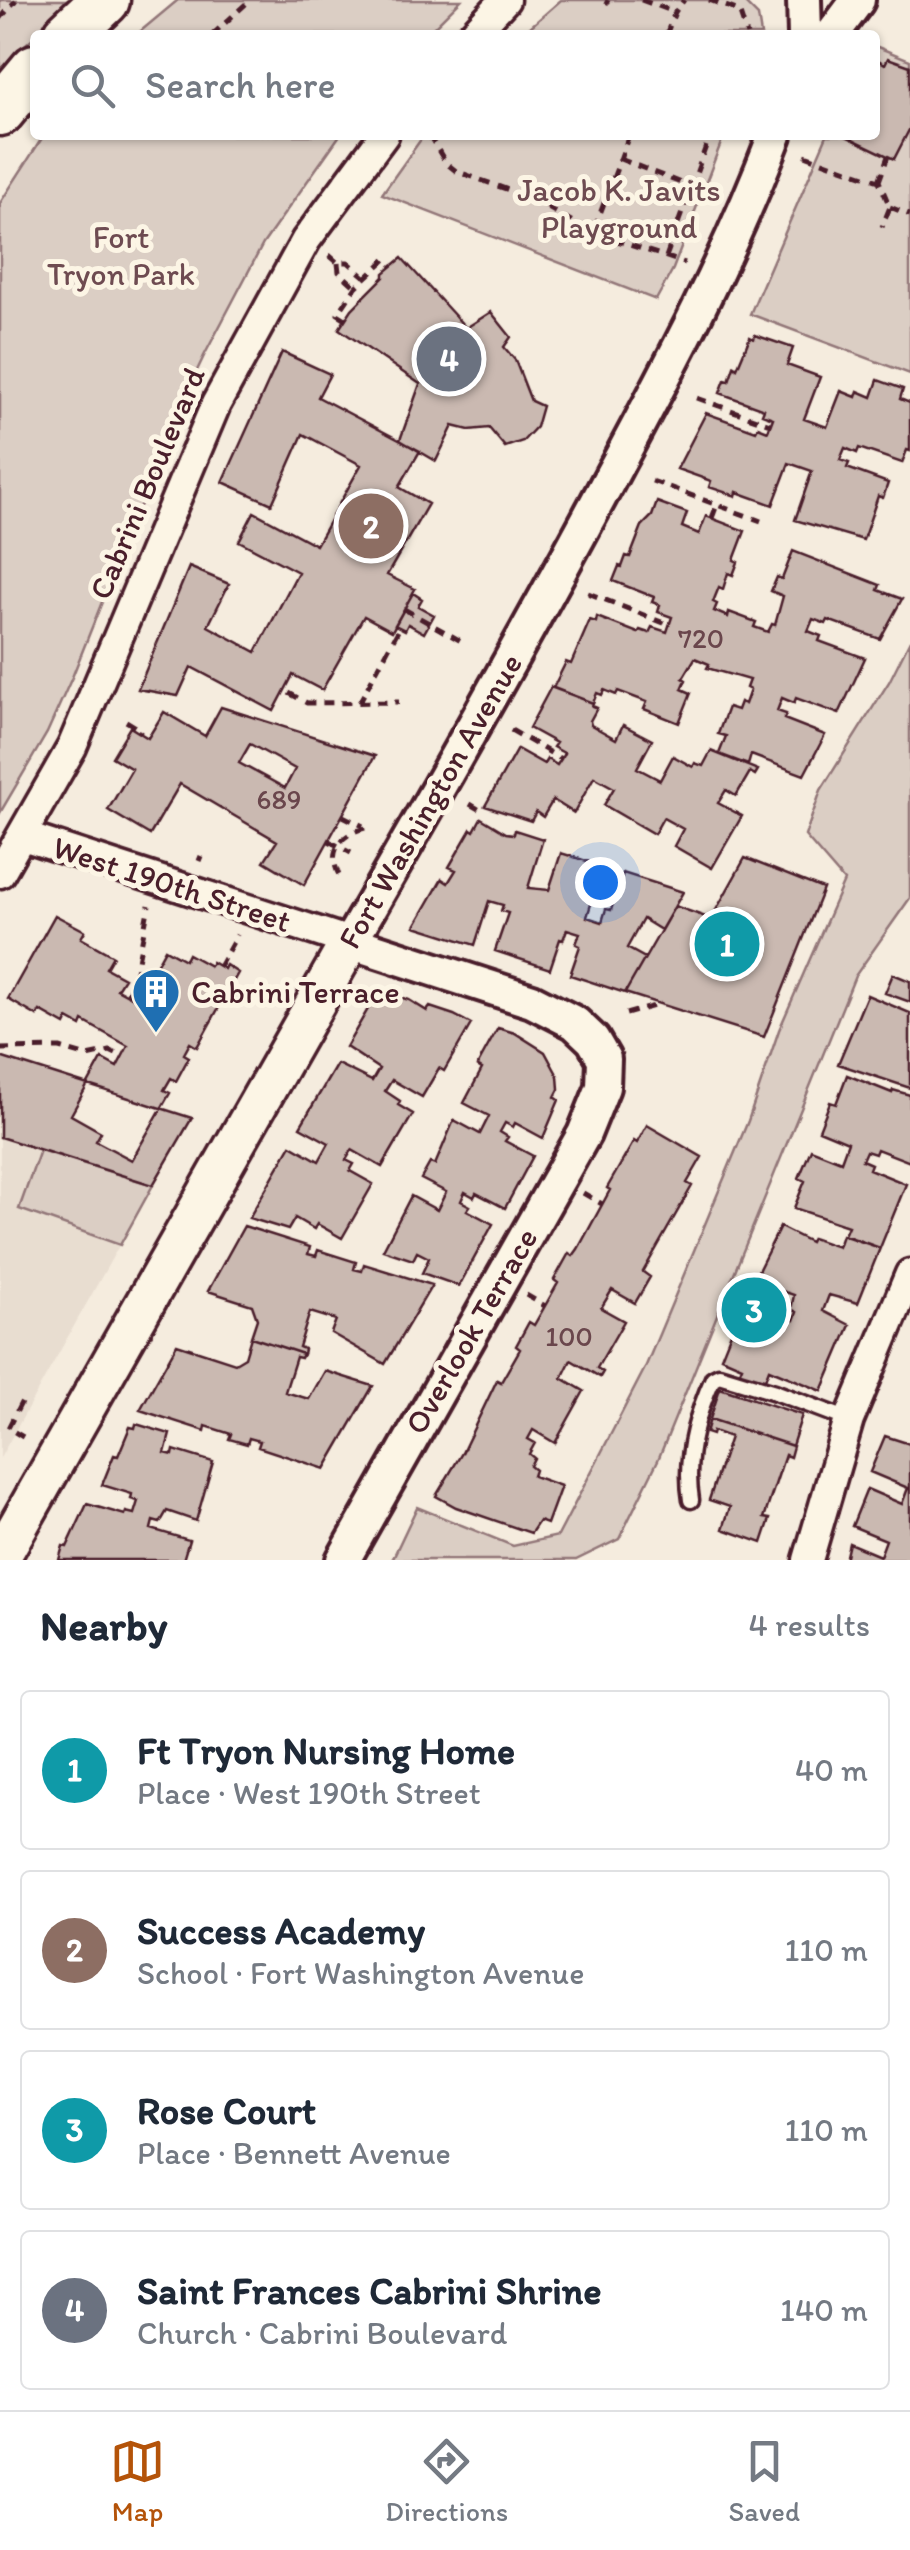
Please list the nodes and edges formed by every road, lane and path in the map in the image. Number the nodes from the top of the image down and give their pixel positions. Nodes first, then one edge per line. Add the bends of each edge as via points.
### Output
1 (16, 0) edge
2 (106, 0) edge
3 (250, 0) edge
4 (505, 0) edge
5 (642, 0) edge
6 (684, 0) edge
7 (709, 0) edge
8 (804, 0) edge
9 (858, 0) edge
10 (675, 12) junction
11 (0, 20) edge
12 (73, 30) edge
13 (217, 30) edge
14 (477, 30) edge
15 (668, 30) edge
16 (746, 30) edge
17 (805, 30) edge
18 (836, 30) edge
19 (30, 75) edge
20 (0, 112) edge
21 (380, 140) edge
22 (432, 140) edge
23 (627, 140) edge
24 (708, 140) edge
25 (773, 140) edge
26 (805, 155) dead end
27 (888, 156) dead end
28 (620, 159) junction
29 (556, 181) dead end
30 (879, 181) junction
31 (691, 186) junction
32 (890, 207) junction
33 (547, 208) junction
34 (910, 215) edge
35 (882, 227) dead end
36 (593, 232) junction
37 (329, 255) dead end
38 (666, 257) junction
39 (338, 262) junction
40 (685, 263) dead end
41 (392, 266) dead end
42 (366, 277) junction
43 (356, 287) junction
44 (346, 320) dead end
45 (697, 398) dead end
46 (770, 424) dead end
47 (652, 480) dead end
48 (717, 505) junction
49 (712, 518) dead end
50 (760, 521) dead end
51 (588, 593) dead end
52 (404, 609) dead end
53 (669, 625) dead end
54 (400, 627) dead end
55 (462, 641) dead end
56 (289, 693) dead end
57 (399, 702) dead end
58 (359, 703) junction
59 (126, 721) dead end
60 (511, 730) dead end
61 (139, 733) dead end
62 (561, 759) dead end
63 (470, 804) dead end
64 (485, 813) dead end
65 (344, 816) dead end
66 (23, 836) junction
67 (329, 841) dead end
68 (337, 845) junction
69 (352, 853) dead end
70 (0, 873) edge
71 (339, 875) dead end
72 (149, 904) dead end
73 (237, 935) dead end
74 (350, 942) junction
75 (220, 967) dead end
76 (128, 994) dead end
77 (661, 1004) dead end
78 (626, 1014) dead end
79 (0, 1048) edge
80 (122, 1057) dead end
81 (598, 1102) joint
82 (583, 1193) dead end
83 (602, 1204) dead end
84 (910, 1274) edge
85 (526, 1295) dead end
86 (545, 1306) dead end
87 (24, 1397) dead end
88 (848, 1420) junction
89 (23, 1437) dead end
90 (691, 1500) dead end
91 (0, 1558) edge
92 (344, 1560) edge
93 (808, 1560) edge

1 - 11 path
2 - 12 highway
3 - 13 path
4 - 14 street
5 - 10 path
6 - 10 path
7 - 16 path via 738,11
8 - 17 street
9 - 18 street
10 - 15 path
19 - 20 highway
21 - 66 street, Cabrini Boulevard via 306,240 216,404 72,747
22 - 33 path via 456,171
23 - 28 path
24 - 31 path
25 - 74 street, Fort Washington Avenue via 682,344
26 - 30 path
27 - 30 path
28 - 31 path
28 - 36 path
29 - 33 path
30 - 32 path
31 - 38 path
32 - 34 path
32 - 35 path
33 - 36 path
36 - 38 path
37 - 39 path
38 - 40 path
39 - 42 path
39 - 43 path via 339,272
41 - 42 path via 386,259
42 - 43 path
43 - 44 path via 338,314
45 - 46 path
47 - 48 path
48 - 49 path
48 - 50 path
51 - 53 path
52 - 55 path
54 - 58 path
56 - 58 path via 308,703
57 - 58 path
59 - 61 path
60 - 62 path
63 - 64 path
65 - 68 path via 366,828
66 - 70 street, Cabrini Boulevard
66 - 74 street, West 190th Street
67 - 68 path
68 - 69 path
68 - 71 path
72 - 76 path
73 - 75 path
74 - 81 street, West 190th Street via 575,1022 604,1058
74 - 91 main road, Fort Washington Avenue
77 - 78 path
79 - 80 path via 49,1047 88,1056 110,1051
81 - 92 street, Overlook Terrace
82 - 83 path
84 - 88 street
85 - 86 path
87 - 89 path via 8,1428
88 - 90 lane via 775,1392 713,1378 688,1464
88 - 93 street

